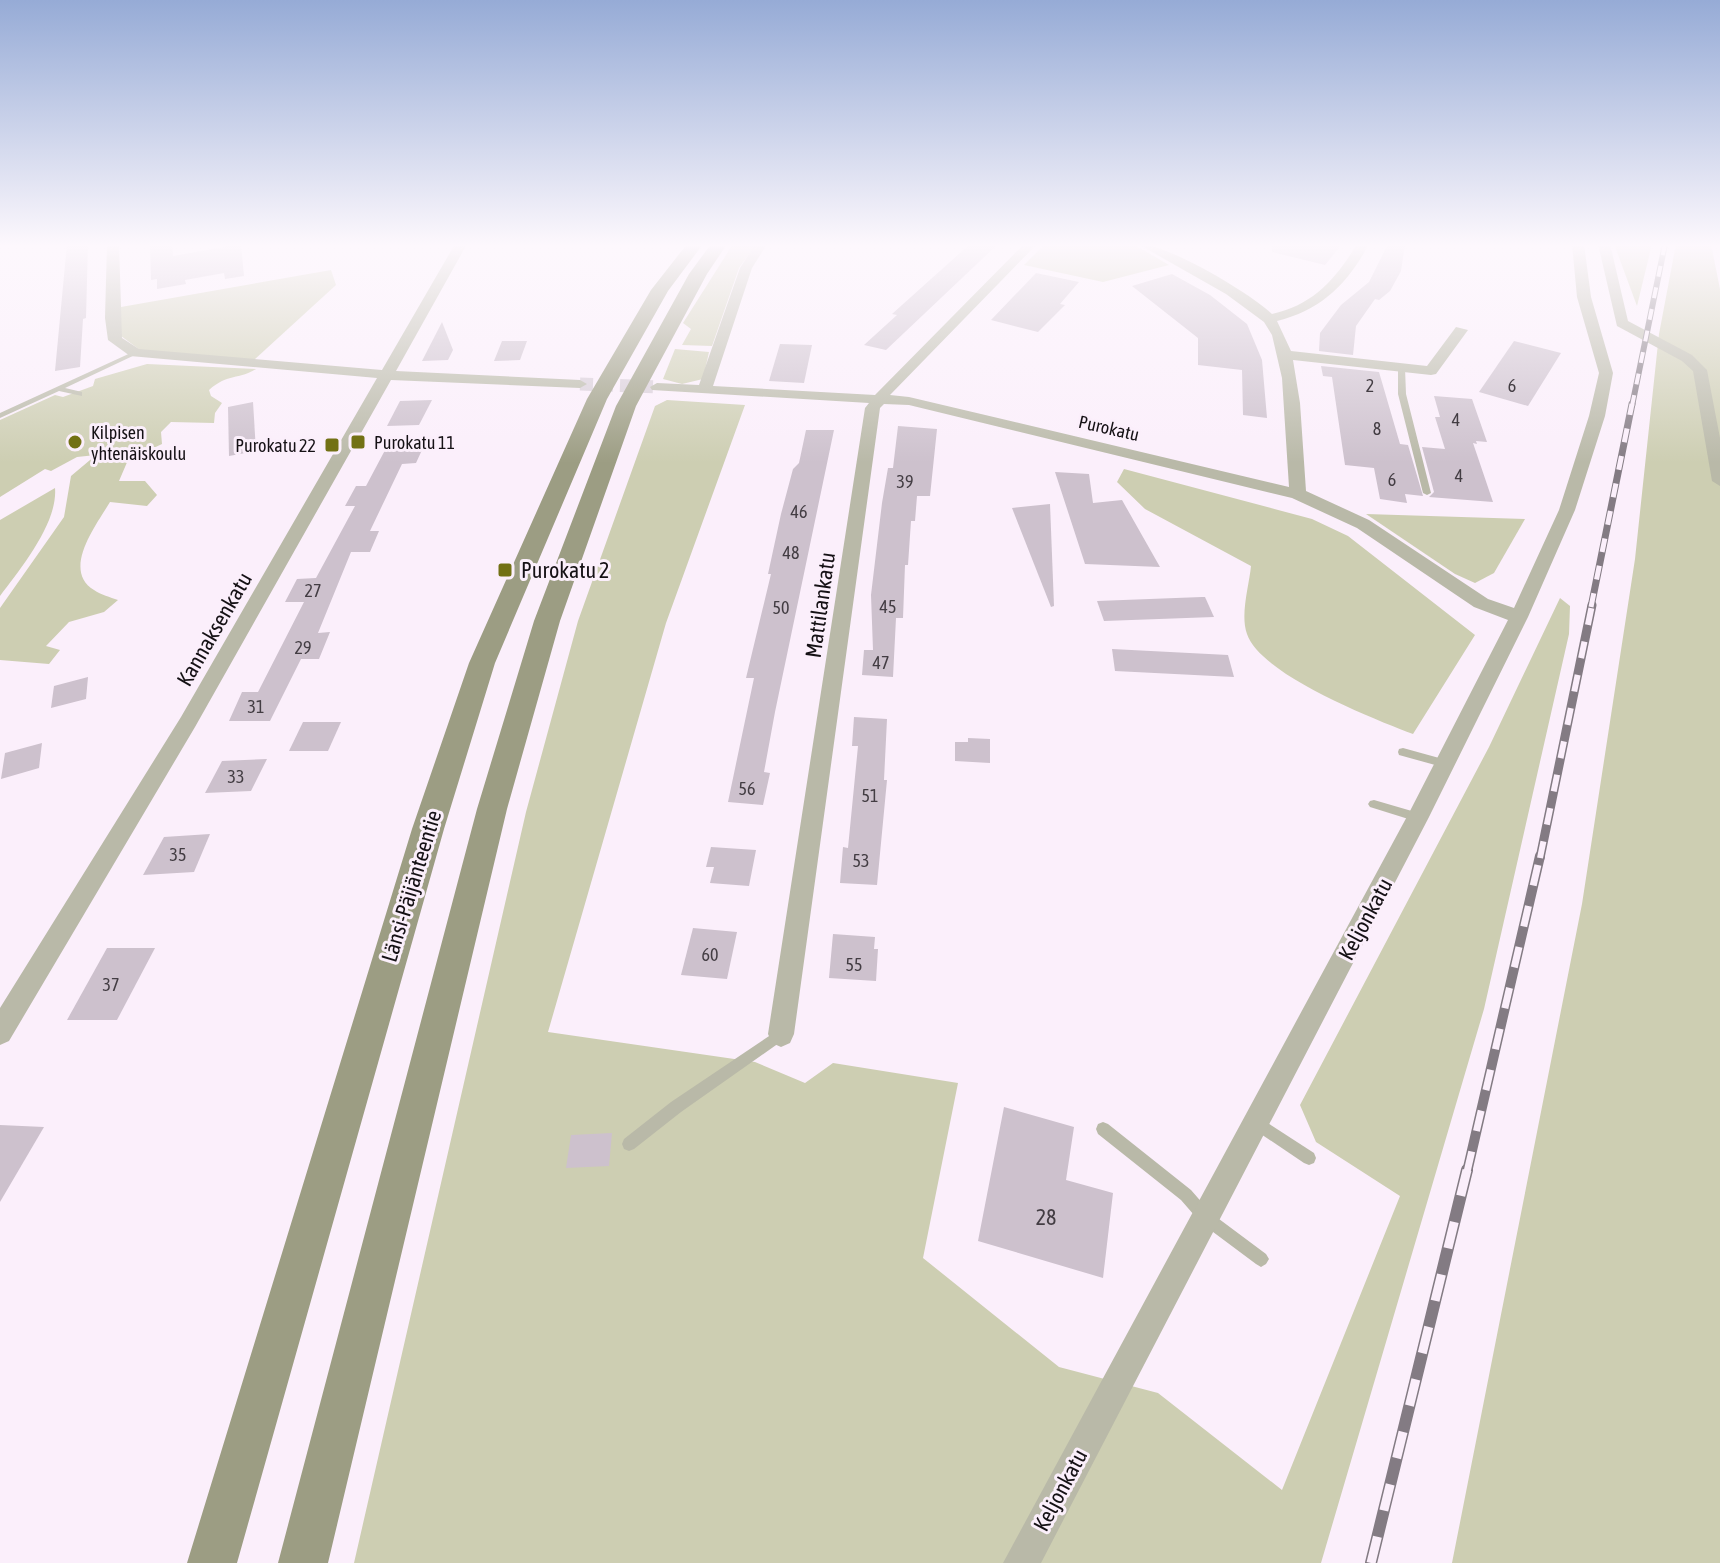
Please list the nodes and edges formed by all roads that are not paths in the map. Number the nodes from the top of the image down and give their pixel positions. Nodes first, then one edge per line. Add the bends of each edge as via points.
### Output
1 (112, 317) edge
2 (420, 317) edge
3 (644, 317) edge
4 (674, 317) edge
5 (729, 317) edge
6 (959, 317) edge
7 (1267, 317) edge
8 (1279, 317) edge
9 (1590, 317) edge
10 (1621, 317) edge
11 (1270, 319) junction
12 (1461, 330) dead end
13 (135, 353) junction
14 (1287, 355) junction
15 (1401, 368) junction
16 (387, 375) junction
17 (580, 384) tunnel mouth
18 (657, 387) tunnel mouth
19 (58, 389) junction
20 (705, 389) junction
21 (79, 394) dead end
22 (878, 398) junction
23 (0, 416) edge
24 (1720, 481) edge
25 (1427, 493) dead end
26 (1298, 494) junction
27 (1519, 617) junction
28 (1403, 752) dead end
29 (1446, 764) junction
30 (1374, 804) dead end
31 (1418, 817) junction
32 (0, 1032) edge
33 (781, 1034) joint
34 (1257, 1123) junction
35 (1103, 1129) dead end
36 (629, 1144) dead end
37 (1309, 1158) dead end
38 (1206, 1218) junction
39 (1261, 1259) dead end
40 (212, 1563) edge
41 (303, 1563) edge
42 (1021, 1563) edge

1 - 13 street via 115,340
2 - 16 street, Kannaksenkatu
3 - 40 main road, Länsi-Päijänteentie via 597,399 482,663 423,844
4 - 41 main road via 626,406 547,621 492,809
5 - 20 street
6 - 22 street
7 - 11 street
8 - 11 street
9 - 27 street, Keljonkatu via 1606,373 1597,416 1567,510
10 - 24 street via 1622,323 1700,370
11 - 14 street
12 - 15 street via 1431,371
13 - 16 street
13 - 19 lane
14 - 15 street
14 - 26 street
15 - 25 lane via 1402,394
16 - 17 street
16 - 32 street, Kannaksenkatu via 188,722
18 - 20 street, Purokatu
19 - 21 lane
19 - 23 lane
20 - 22 street, Purokatu
22 - 26 street, Purokatu
22 - 33 street, Mattilankatu
26 - 27 street, Purokatu via 1363,524 1481,603
27 - 29 street, Keljonkatu
28 - 29 lane
29 - 31 street, Keljonkatu
30 - 31 lane
31 - 34 street, Keljonkatu
33 - 36 lane
34 - 37 lane
34 - 38 street, Keljonkatu
35 - 38 lane via 1186,1195
38 - 39 lane
38 - 42 street, Keljonkatu

